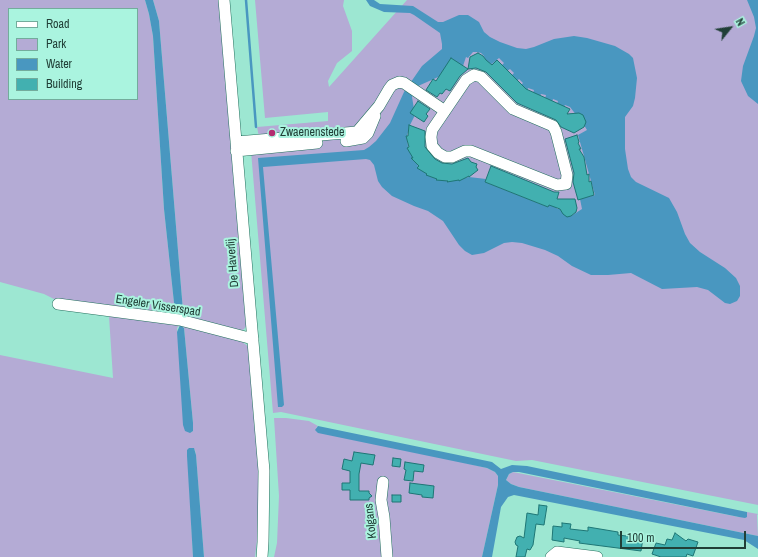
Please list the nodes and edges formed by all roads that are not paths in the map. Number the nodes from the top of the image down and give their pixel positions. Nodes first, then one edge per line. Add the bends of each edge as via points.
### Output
1 (224, 0) edge
2 (445, 111) junction
3 (236, 146) junction
4 (58, 304) dead end
5 (253, 339) junction
6 (383, 482) dead end
7 (263, 523) junction
8 (256, 557) edge
9 (262, 557) edge
10 (387, 557) edge
11 (551, 557) edge
12 (597, 557) edge

1 - 3 street, De Haverlij
2 - 2 street via 466,80 474,75 481,77 513,109 553,126 567,175 566,184 557,185 471,151 452,157 438,153 432,146 432,130
2 - 3 street via 399,82 392,85 363,138
3 - 5 street, De Haverlij
4 - 5 street, Engeler Visserspad via 180,320
5 - 7 street, De Haverlij via 264,471
6 - 10 street, Kolgans via 381,500
7 - 8 street, De Haverlij
7 - 9 street, De Haverlij
11 - 12 street via 557,552

